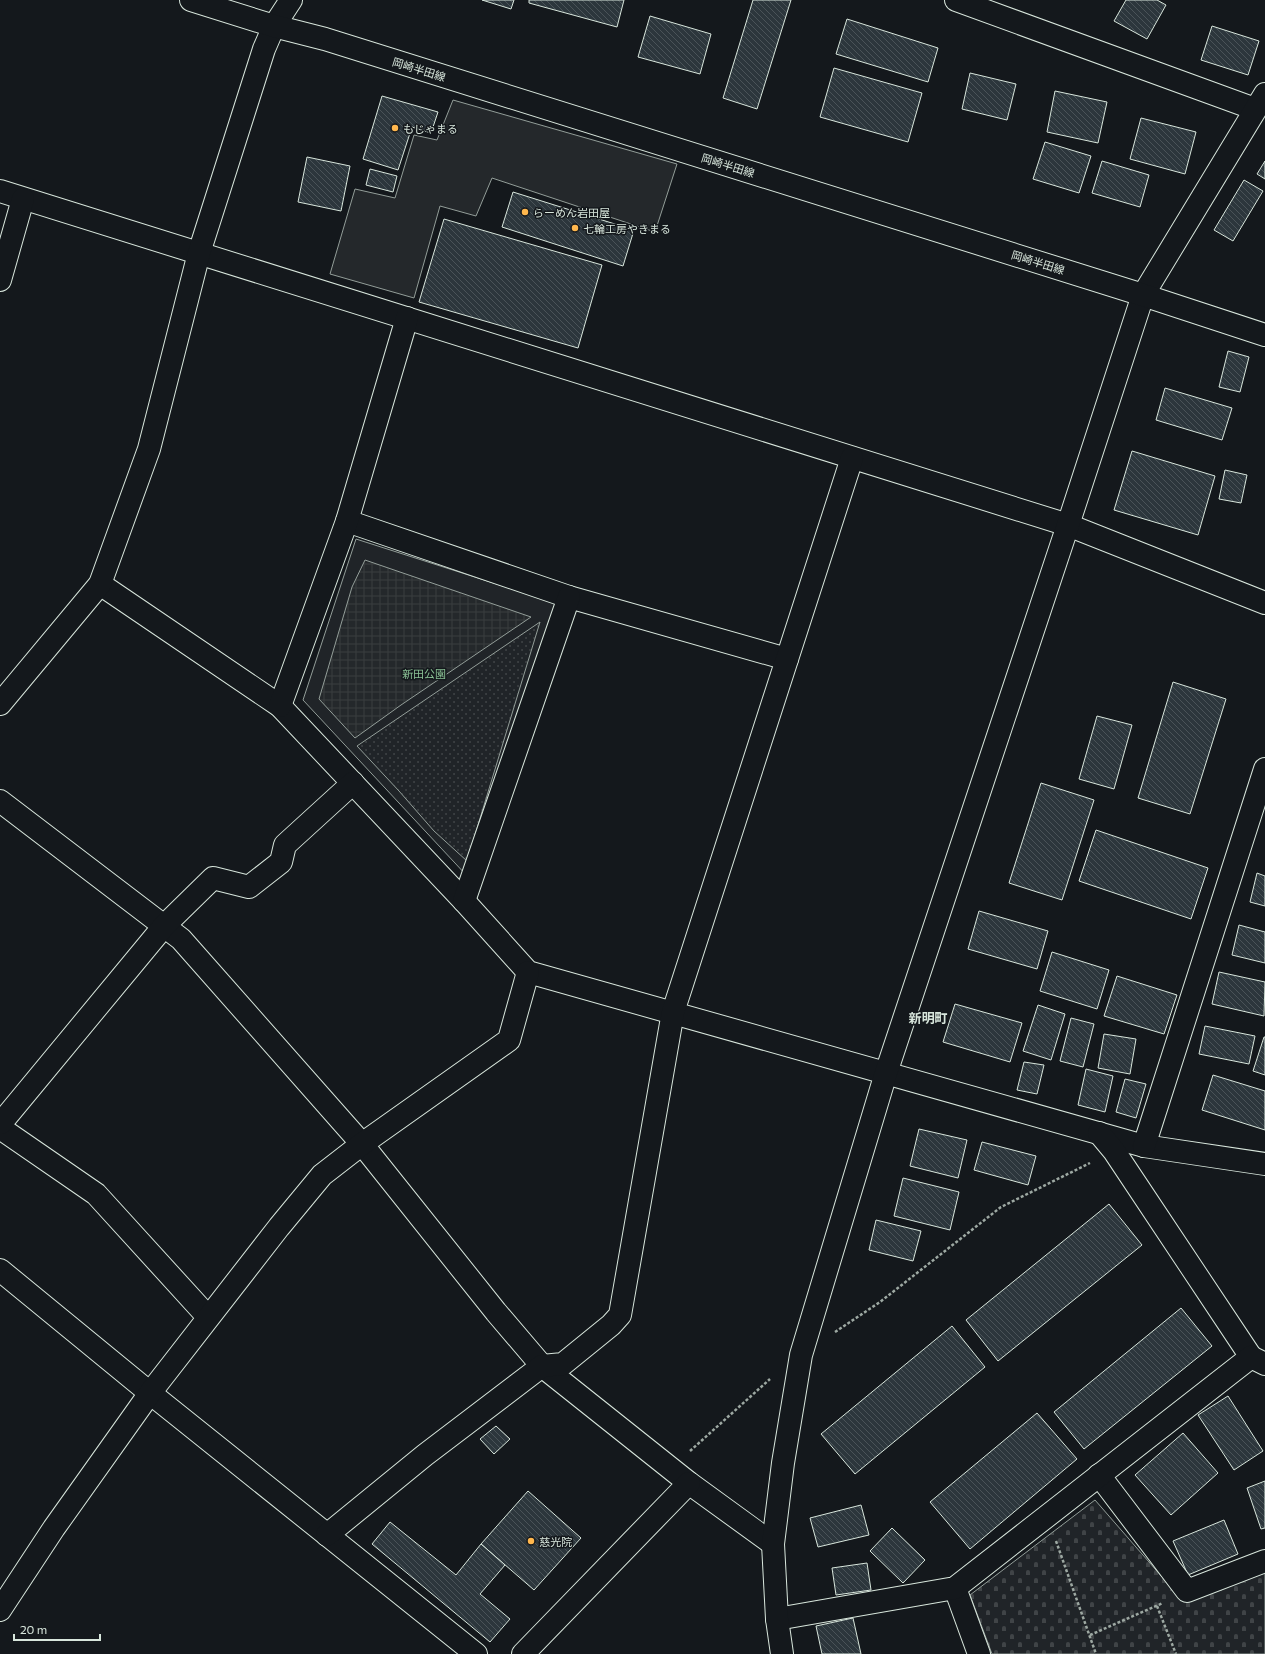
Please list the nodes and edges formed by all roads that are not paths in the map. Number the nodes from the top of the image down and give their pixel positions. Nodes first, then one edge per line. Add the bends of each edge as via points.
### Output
1 (191, 0) edge
2 (290, 0) edge
3 (956, 0) edge
4 (274, 26) junction
5 (1260, 101) edge
6 (0, 191) edge
7 (23, 199) junction
8 (199, 253) junction
9 (0, 280) edge
10 (1143, 295) junction
11 (407, 318) junction
12 (1265, 335) edge
13 (852, 458) junction
14 (347, 522) junction
15 (1068, 525) junction
16 (100, 584) junction
17 (569, 597) junction
18 (1265, 603) edge
19 (787, 659) junction
20 (0, 704) edge
21 (280, 706) junction
22 (1265, 769) edge
23 (353, 783) junction
24 (0, 801) edge
25 (464, 902) junction
26 (164, 926) junction
27 (528, 972) junction
28 (673, 1012) junction
29 (886, 1073) junction
30 (0, 1122) edge
31 (1099, 1133) junction
32 (362, 1144) junction
33 (1144, 1146) junction
34 (1265, 1164) edge
35 (0, 1270) edge
36 (208, 1318) junction
37 (1258, 1360) edge
38 (542, 1366) junction
39 (150, 1393) junction
40 (1099, 1475) junction
41 (689, 1483) junction
42 (327, 1535) junction
43 (773, 1544) junction
44 (1265, 1561) edge
45 (956, 1588) junction
46 (0, 1610) edge
47 (777, 1619) junction
48 (476, 1654) edge
49 (523, 1654) edge
50 (782, 1654) edge
51 (979, 1654) edge

1 - 4 street, 岡崎半田線
2 - 4 street
3 - 5 street
4 - 8 street
4 - 10 street, 岡崎半田線 via 325,39
5 - 10 street
6 - 7 street
7 - 8 street
7 - 9 street
8 - 11 street
8 - 16 street via 148,449
10 - 12 street, 岡崎半田線
10 - 15 street
11 - 13 street
11 - 14 street
13 - 15 street
13 - 19 street
14 - 17 street
14 - 21 street
15 - 18 street
15 - 29 street
16 - 20 street
16 - 21 street
17 - 19 street
17 - 25 street
19 - 28 street
21 - 23 street
22 - 33 street
23 - 25 street
23 - 26 street via 285,845 281,862 249,886 214,878
24 - 26 street
25 - 27 street
26 - 30 street
26 - 32 street via 181,939
27 - 28 street
27 - 32 street via 509,1040
28 - 29 street
28 - 38 street via 620,1314 611,1325 563,1364
29 - 31 street
29 - 43 street via 801,1355 782,1463
30 - 36 street via 6,1132 96,1194
31 - 33 street
31 - 37 street
32 - 36 street via 322,1175
32 - 38 street
33 - 34 street
35 - 39 street
36 - 39 street
37 - 40 street
38 - 41 street
38 - 42 street via 425,1455
39 - 42 street
39 - 46 street via 54,1528
40 - 44 street via 1187,1591
40 - 45 street
41 - 43 street
41 - 49 street
42 - 48 street
43 - 47 street
45 - 47 street
45 - 51 street
47 - 50 street

